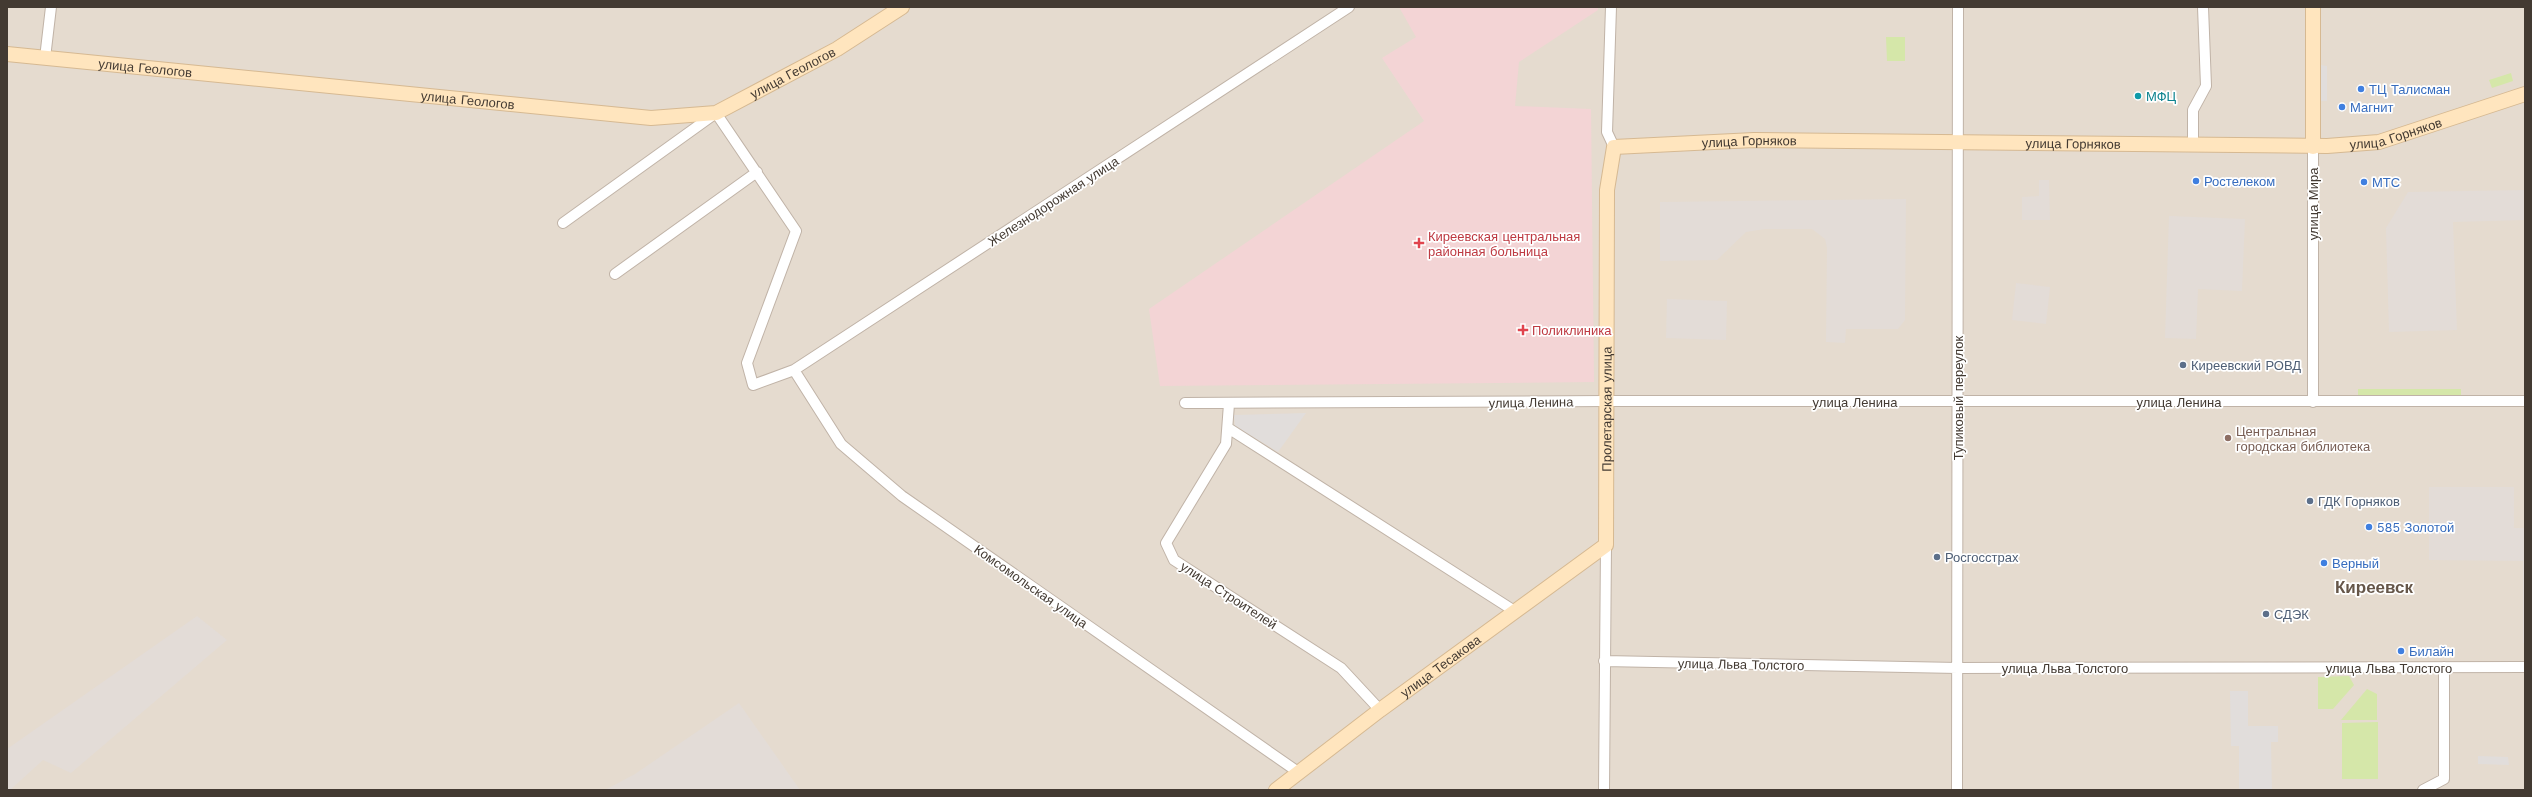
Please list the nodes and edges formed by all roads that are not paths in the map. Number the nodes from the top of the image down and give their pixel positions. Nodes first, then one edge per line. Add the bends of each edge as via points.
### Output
1 (51, 7) edge
2 (902, 7) edge
3 (1349, 7) edge
4 (1610, 7) edge
5 (1958, 7) edge
6 (2203, 7) edge
7 (2313, 7) edge
8 (7, 54) edge
9 (45, 58) junction
10 (2525, 94) edge
11 (716, 113) junction
12 (1959, 141) junction
13 (2193, 146) junction
14 (1614, 147) junction
15 (2313, 147) junction
16 (757, 172) junction
17 (563, 223) dead end
18 (615, 274) dead end
19 (794, 370) junction
20 (1607, 401) junction
21 (2525, 401) edge
22 (1958, 402) junction
23 (2313, 402) junction
24 (1185, 404) dead end
25 (1229, 404) junction
26 (1228, 428) junction
27 (1606, 545) junction
28 (1516, 612) junction
29 (1604, 661) junction
30 (1958, 668) junction
31 (2444, 668) junction
32 (2525, 668) edge
33 (1380, 710) junction
34 (1298, 772) junction
35 (1276, 790) edge
36 (1604, 790) edge
37 (1957, 790) edge
38 (2423, 790) edge

1 - 9 street
2 - 11 main road, улица Геологов via 836,49
3 - 19 street, Железнодорожная улица
4 - 14 street, Пролетарская улица via 1607,132
5 - 12 street, Тупиковый переулок
6 - 13 street via 2206,86 2193,110
7 - 15 main road, улица Мира
8 - 9 main road, улица Геологов
9 - 11 main road, улица Геологов via 651,118
10 - 15 main road, улица Горняков via 2379,142
11 - 16 street
11 - 17 street
12 - 13 main road, улица Горняков
12 - 14 main road, улица Горняков via 1754,140
12 - 22 street, Тупиковый переулок
13 - 15 main road, улица Горняков
14 - 20 main road, Пролетарская улица via 1607,190
15 - 23 street, улица Мира
16 - 18 street
16 - 19 street, Железнодорожная улица via 796,230 747,364 753,385
19 - 34 street, Комсомольская улица via 841,444 902,496
20 - 22 street, улица Ленина
20 - 25 street, улица Ленина
20 - 27 main road, Пролетарская улица
21 - 23 street, улица Ленина
22 - 23 street, улица Ленина
22 - 30 street, Тупиковый переулок
24 - 25 street, улица Ленина
25 - 26 street, улица Строителей
26 - 28 street
26 - 33 street, улица Строителей via 1226,444 1166,543 1174,560 1340,668
27 - 28 main road, улица Тесакова
27 - 29 street, Пролетарская улица
28 - 33 main road, улица Тесакова
29 - 30 street, улица Льва Толстого
29 - 36 street, Пролетарская улица
30 - 31 street, улица Льва Толстого
30 - 37 street, Тупиковый переулок
31 - 32 street, улица Льва Толстого
31 - 38 street via 2444,778
33 - 34 main road, улица Тесакова
34 - 35 main road, улица Тесакова

